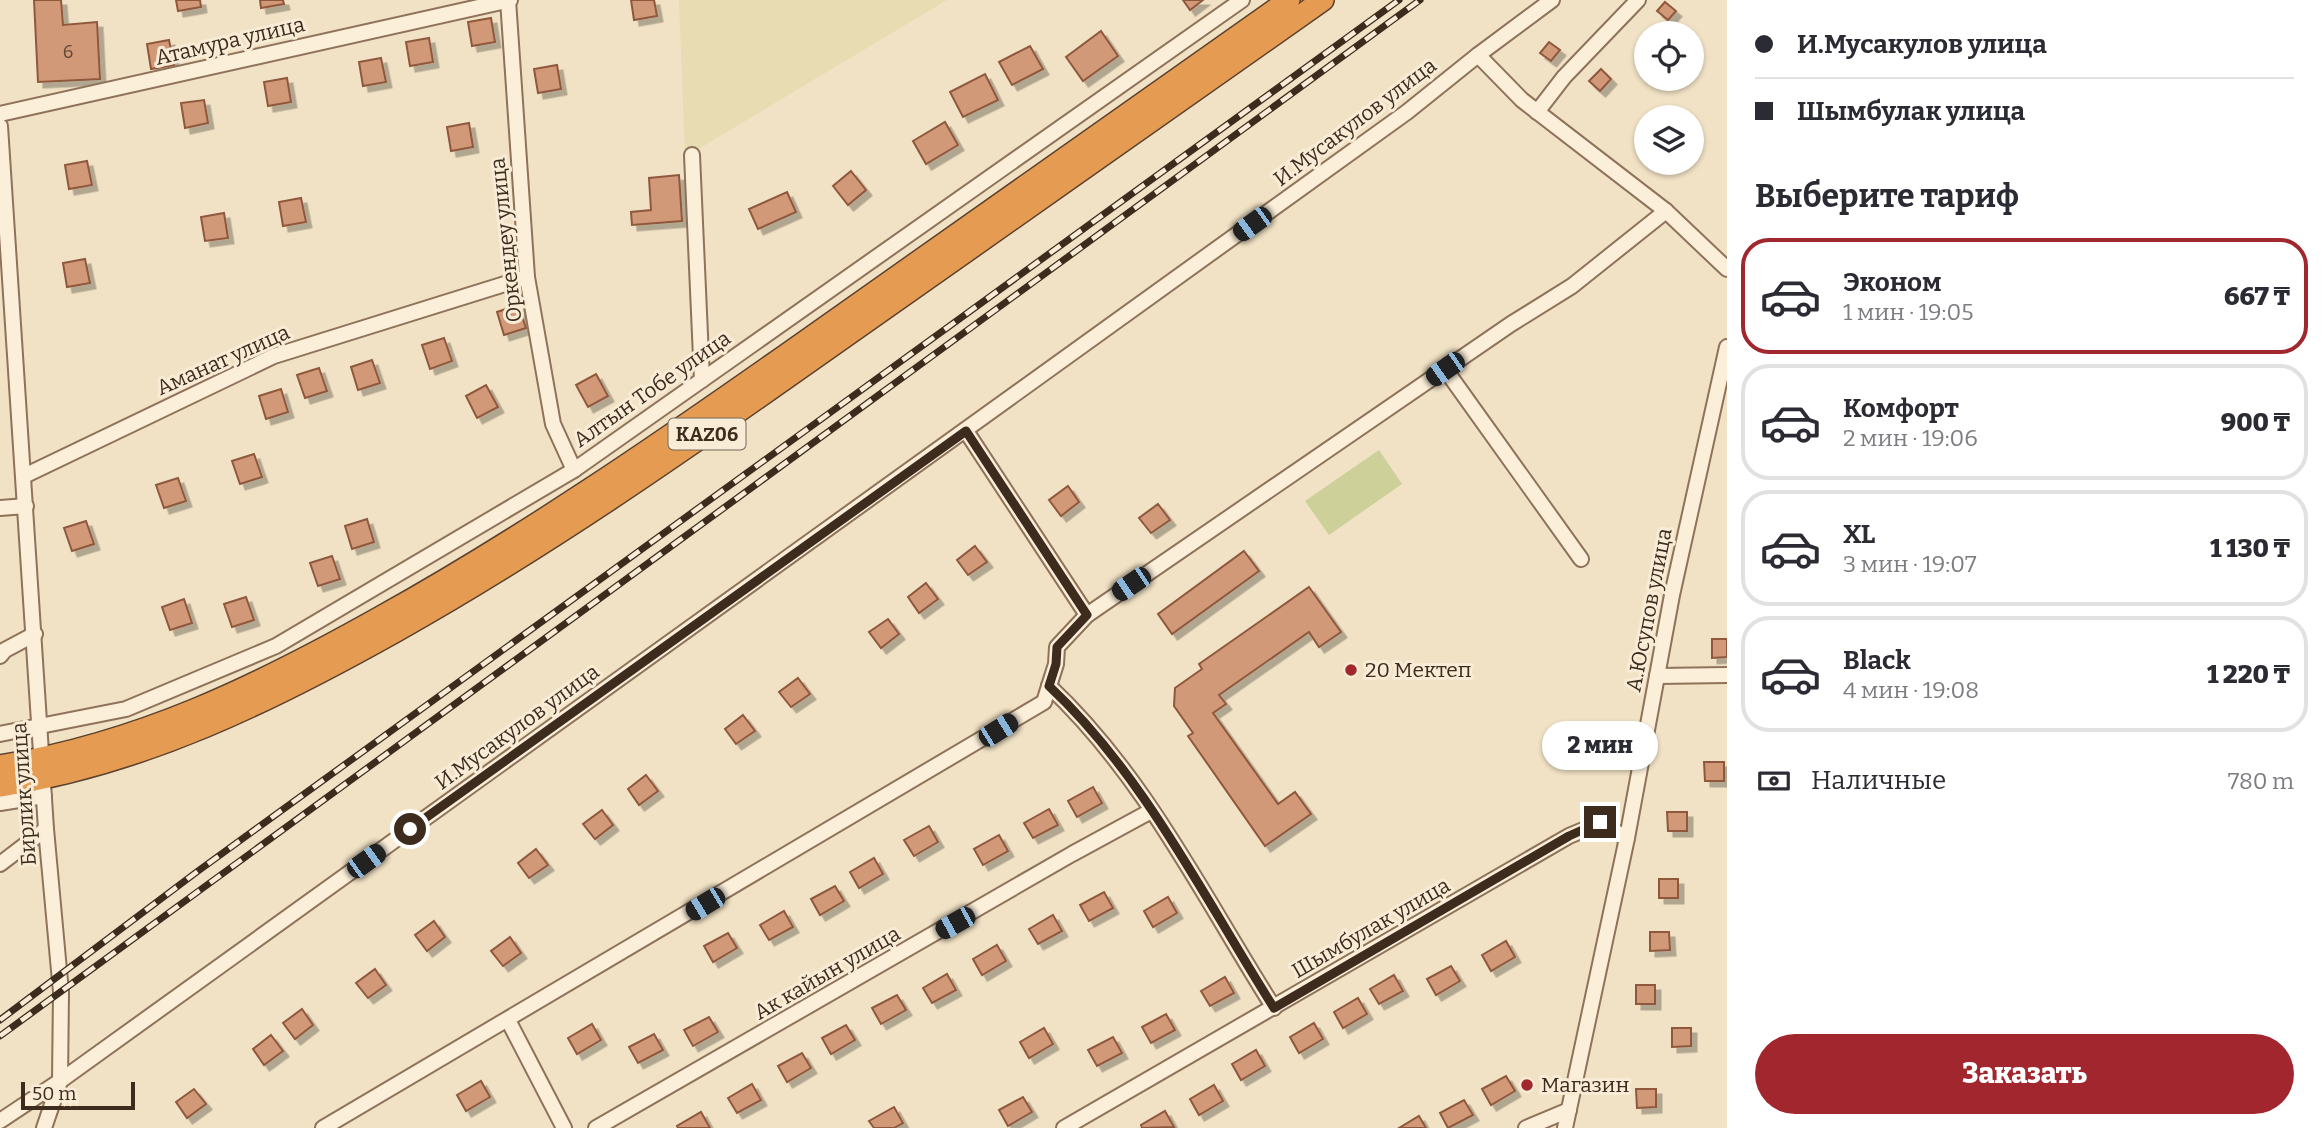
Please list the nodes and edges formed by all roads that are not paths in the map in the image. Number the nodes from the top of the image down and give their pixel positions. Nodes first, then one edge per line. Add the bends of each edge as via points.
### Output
1 (509, 0) edge
2 (1242, 0) edge
3 (1289, 0) edge
4 (1322, 0) edge
5 (1552, 0) edge
6 (1638, 0) edge
7 (1478, 55) junction
8 (1537, 112) junction
9 (0, 114) edge
10 (0, 126) edge
11 (692, 155) dead end
12 (1666, 211) junction
13 (1727, 269) edge
14 (527, 277) junction
15 (6, 295) edge
16 (1727, 347) edge
17 (1445, 369) junction
18 (702, 380) junction
19 (966, 431) junction
20 (574, 470) junction
21 (24, 476) junction
22 (26, 506) junction
23 (0, 508) edge
24 (1581, 559) dead end
25 (1087, 615) junction
26 (34, 634) junction
27 (0, 656) edge
28 (1727, 675) edge
29 (1657, 676) junction
30 (1049, 686) junction
31 (41, 726) junction
32 (0, 734) edge
33 (0, 766) edge
34 (43, 778) junction
35 (0, 786) edge
36 (0, 803) edge
37 (1151, 811) junction
38 (46, 829) junction
39 (1627, 838) junction
40 (0, 864) edge
41 (1274, 1008) junction
42 (508, 1020) junction
43 (60, 1082) junction
44 (1569, 1110) junction
45 (0, 1121) edge
46 (44, 1128) edge
47 (323, 1128) edge
48 (564, 1128) edge
49 (596, 1128) edge
50 (1064, 1128) edge
51 (1526, 1128) edge
52 (1565, 1128) edge

1 - 9 street, Атамура улица
1 - 14 street, Оркендеу улица
2 - 18 street, Алтын Тобе улица
3 - 34 highway, KАZ06 via 626,467 484,559 319,652
4 - 34 highway, KАZ06 via 637,483 494,575 328,669 235,715 125,758
5 - 7 street, И.Мусакулов улица
6 - 8 street
7 - 8 street
7 - 19 street, И.Мусакулов улица
8 - 12 street
10 - 15 street, Бирлик улица
11 - 18 street
12 - 13 street
12 - 17 street via 1572,286
14 - 20 street, Оркендеу улица via 553,424
14 - 21 street, Аманат улица via 274,356
15 - 21 street, Бирлик улица
16 - 29 street, А.Юсупов улица
17 - 24 street
17 - 25 street
18 - 20 street, Алтын Тобе улица
19 - 25 street
19 - 43 street, И.Мусакулов улица
20 - 31 street, Алтын Тобе улица via 276,646 125,709
21 - 22 street, Бирлик улица
22 - 23 street
22 - 26 street, Бирлик улица
25 - 30 street via 1057,647
26 - 27 street
26 - 31 street, Бирлик улица
28 - 29 street
29 - 39 street, А.Юсупов улица
30 - 37 street via 1104,742
30 - 42 street via 1044,702 976,744
31 - 32 street, Алтын Тобе улица
31 - 34 street, Бирлик улица
33 - 34 highway, KАZ06
34 - 35 highway, KАZ06
34 - 36 street
34 - 38 street, Бирлик улица
37 - 41 street
37 - 49 street, Ак кайын улица
38 - 40 street
38 - 43 street, Бирлик улица via 61,992
39 - 41 street, Шымбулак улица via 1600,822 1569,836
39 - 44 street, А.Юсупов улица
41 - 50 street, Шымбулак улица
42 - 47 street
42 - 48 street
43 - 45 street, И.Мусакулов улица
43 - 46 street, Бирлик улица
44 - 51 street
44 - 52 street, А.Юсупов улица

